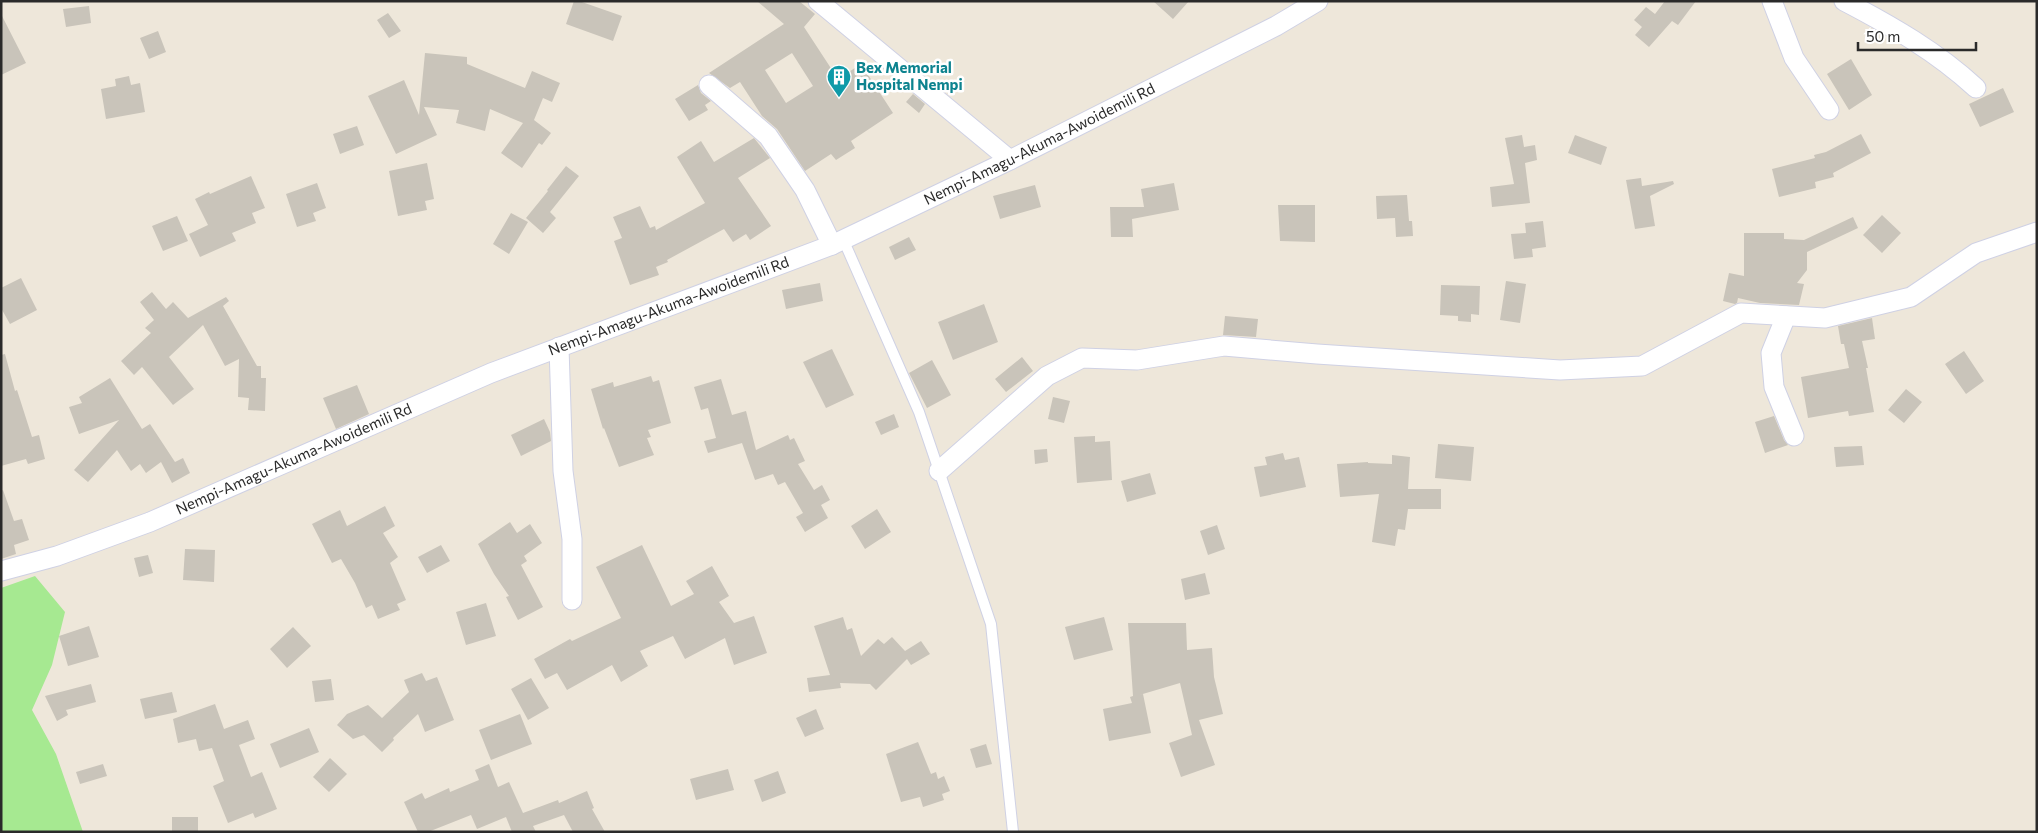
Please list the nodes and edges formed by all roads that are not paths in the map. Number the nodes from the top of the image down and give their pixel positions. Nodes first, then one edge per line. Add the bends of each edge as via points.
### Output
1 (818, 1) edge
2 (1772, 1) edge
3 (1844, 1) edge
4 (1316, 2) edge
5 (709, 85) dead end
6 (1976, 88) dead end
7 (1829, 110) dead end
8 (1010, 160) junction
9 (2037, 232) edge
10 (837, 242) junction
11 (1786, 316) junction
12 (559, 347) junction
13 (1794, 436) dead end
14 (939, 471) junction
15 (1, 571) edge
16 (572, 600) dead end
17 (1013, 832) edge

1 - 8 street
2 - 7 street via 1794,58
3 - 6 street via 1894,27 1953,67
4 - 8 street, Nempi-Amagu-Akuma-Awoidemili Rd via 1276,26
5 - 10 street via 768,136
8 - 10 street, Nempi-Amagu-Akuma-Awoidemili Rd
9 - 11 street via 1976,253 1911,297 1826,318
10 - 12 street, Nempi-Amagu-Akuma-Awoidemili Rd
10 - 14 lane via 919,412
11 - 13 street via 1771,353 1774,387
11 - 14 street via 1741,314 1642,366 1560,370 1224,346 1137,360 1082,358 1047,376
12 - 15 street, Nempi-Amagu-Akuma-Awoidemili Rd via 150,522 57,556
12 - 16 street via 562,462 572,539
14 - 17 lane via 991,624

